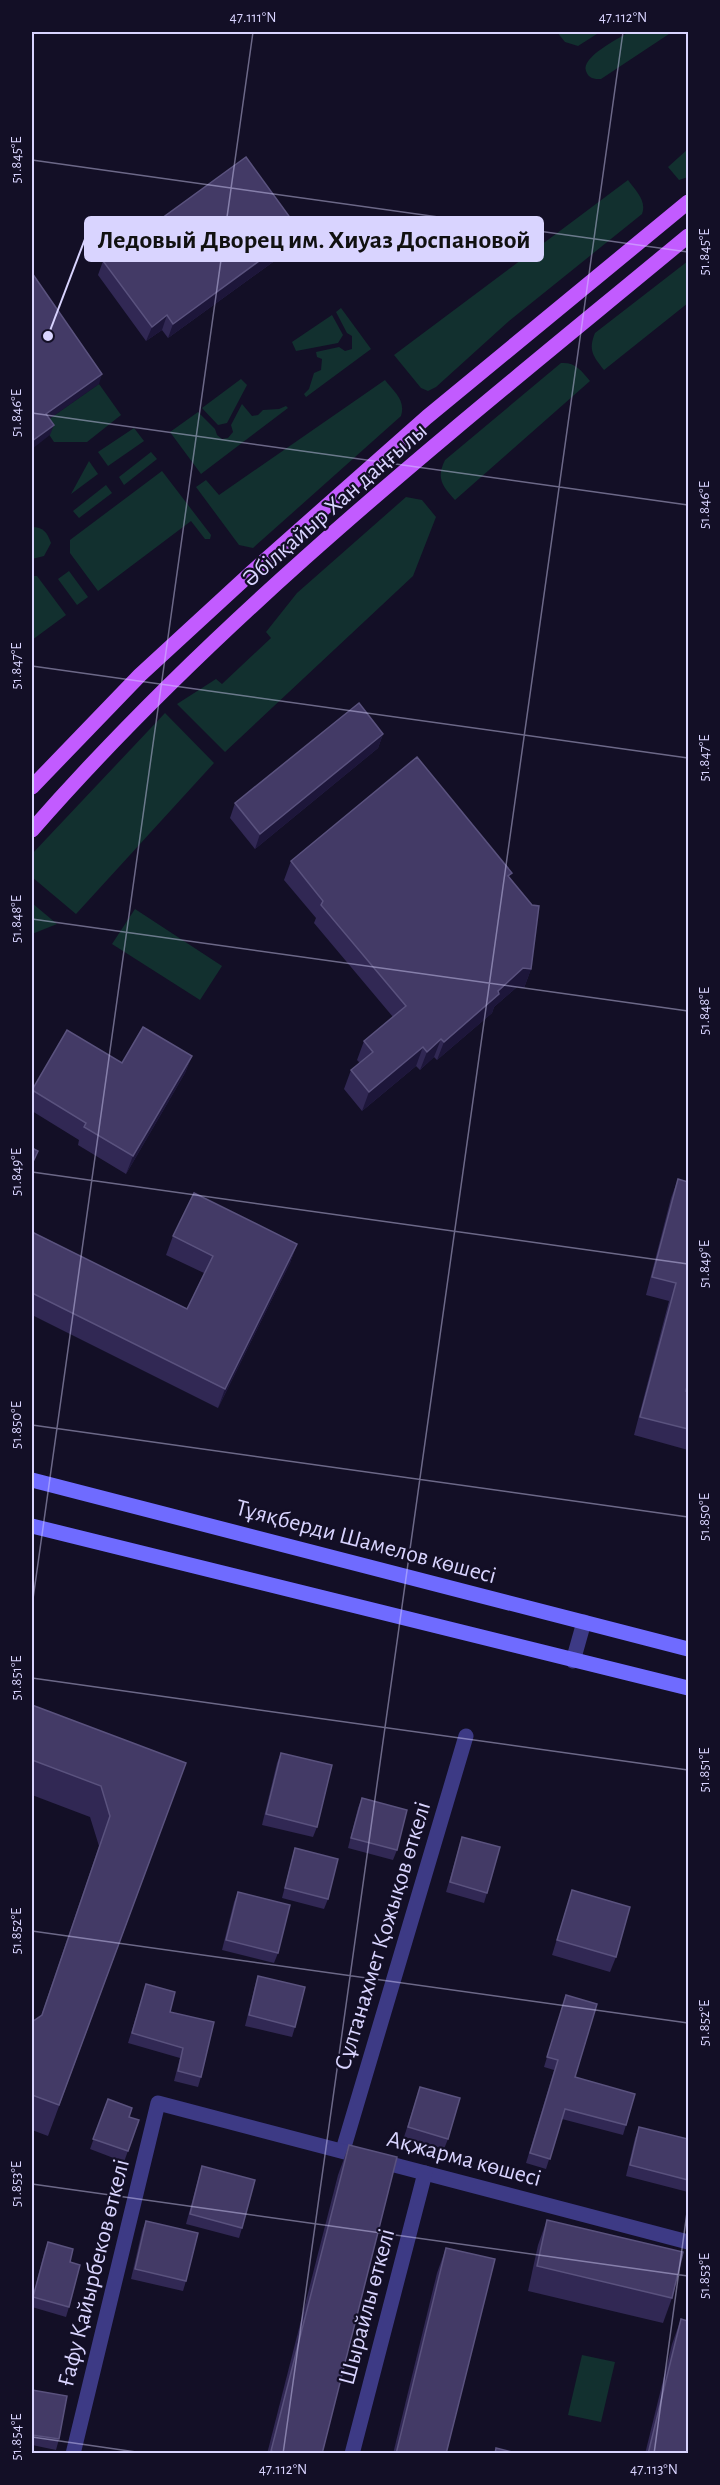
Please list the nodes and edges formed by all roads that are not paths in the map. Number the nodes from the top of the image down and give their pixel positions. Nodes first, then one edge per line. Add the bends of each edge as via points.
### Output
1 (688, 202) edge
2 (688, 236) edge
3 (32, 787) edge
4 (32, 830) edge
5 (32, 1480) edge
6 (32, 1526) edge
7 (584, 1622) junction
8 (688, 1648) edge
9 (573, 1660) junction
10 (688, 1688) edge
11 (466, 1736) dead end
12 (158, 2103) joint
13 (343, 2150) junction
14 (425, 2173) junction
15 (688, 2242) edge
16 (73, 2454) edge
17 (352, 2454) edge

1 - 3 main road, Әбілқайыр Хан даңғылы via 427,417 252,572 140,675
2 - 4 main road, Әбілқайыр Хан даңғылы via 412,464 277,585 159,694
5 - 7 street, Тұяқберди Шамелов көшесі
6 - 9 street
7 - 8 street, Тұяқберди Шамелов көшесі
7 - 9 street
9 - 10 street
11 - 13 street, Сұлтанахмет Қожықов өткелі
12 - 13 street, Ақжарма көшесі
12 - 16 street, Ғафу Қайырбеков өткелі
13 - 14 street, Ақжарма көшесі
14 - 15 street, Ақжарма көшесі
14 - 17 street, Шырайлы өткелі

